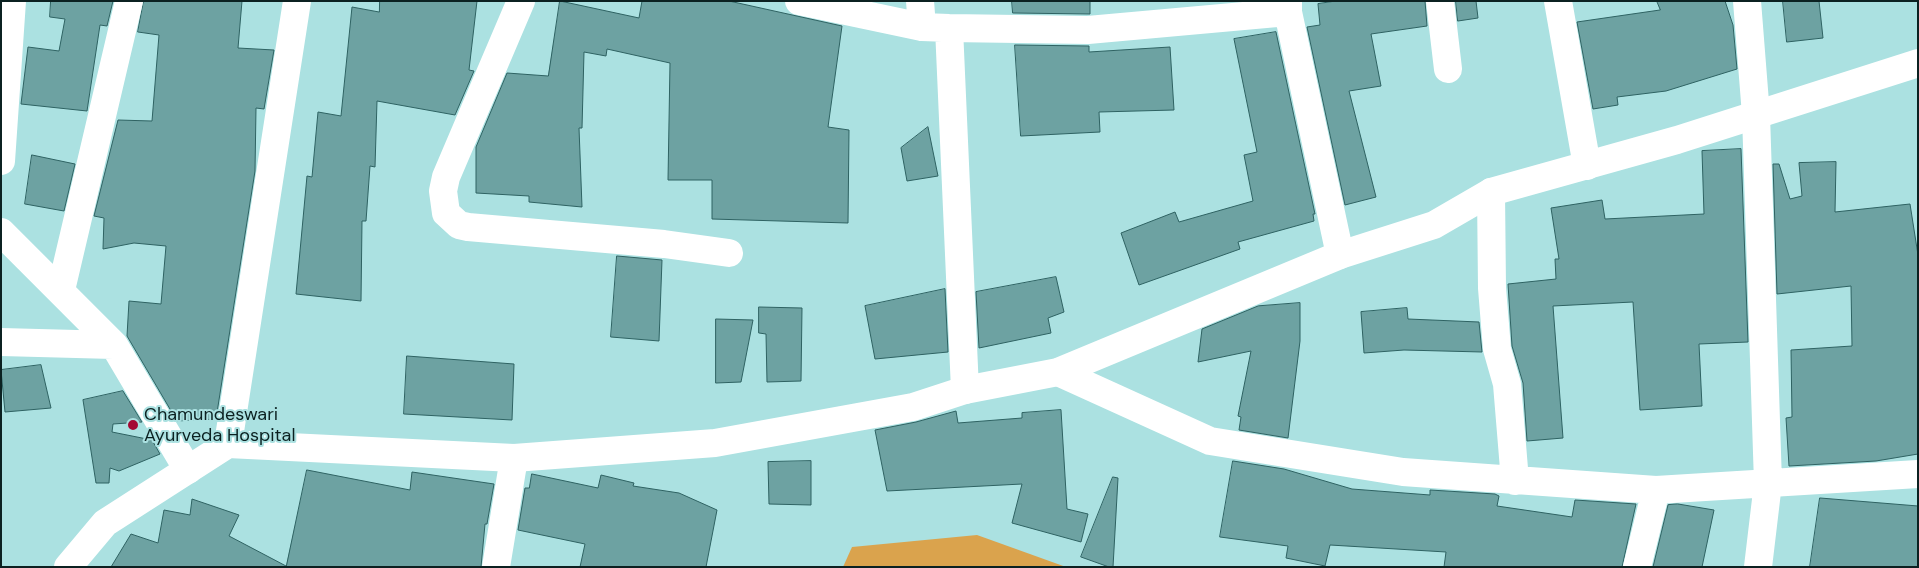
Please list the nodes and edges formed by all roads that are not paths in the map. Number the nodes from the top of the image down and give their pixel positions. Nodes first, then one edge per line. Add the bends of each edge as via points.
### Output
1 (12, 1) edge
2 (129, 1) edge
3 (297, 1) edge
4 (521, 1) edge
5 (799, 1) edge
6 (1440, 1) edge
7 (1558, 1) edge
8 (1746, 1) edge
9 (1288, 6) edge
10 (921, 14) edge
11 (949, 28) junction
12 (1918, 63) edge
13 (1448, 69) dead end
14 (1756, 115) junction
15 (1, 161) edge
16 (1587, 166) junction
17 (1491, 192) junction
18 (1, 232) edge
19 (729, 253) dead end
20 (1340, 255) junction
21 (61, 290) junction
22 (1, 342) edge
23 (114, 345) junction
24 (1058, 372) junction
25 (965, 390) junction
26 (228, 444) junction
27 (514, 458) junction
28 (188, 470) junction
29 (1918, 474) edge
30 (1515, 481) junction
31 (1768, 483) junction
32 (1656, 490) junction
33 (68, 567) edge
34 (496, 567) edge
35 (1637, 567) edge
36 (1758, 567) edge

1 - 15 street
2 - 21 street
3 - 26 street
4 - 19 street via 446,177 443,191 446,213 459,225 468,227 664,244
5 - 10 street
6 - 13 street
7 - 16 street
8 - 14 street
9 - 11 street via 1088,30
9 - 20 street
10 - 11 street
11 - 25 street
12 - 14 street
14 - 16 street
14 - 31 street
16 - 17 street
17 - 20 street via 1434,225
17 - 30 street via 1492,288 1497,349 1507,384
18 - 21 street
20 - 24 street
21 - 23 street
22 - 23 street
23 - 28 street
24 - 25 street
24 - 30 street via 1210,441 1402,472
25 - 27 street via 913,407 715,443
26 - 27 street
26 - 28 street
27 - 34 street
28 - 33 street via 105,524
29 - 31 street
30 - 32 street
31 - 32 street
31 - 36 street
32 - 35 street

